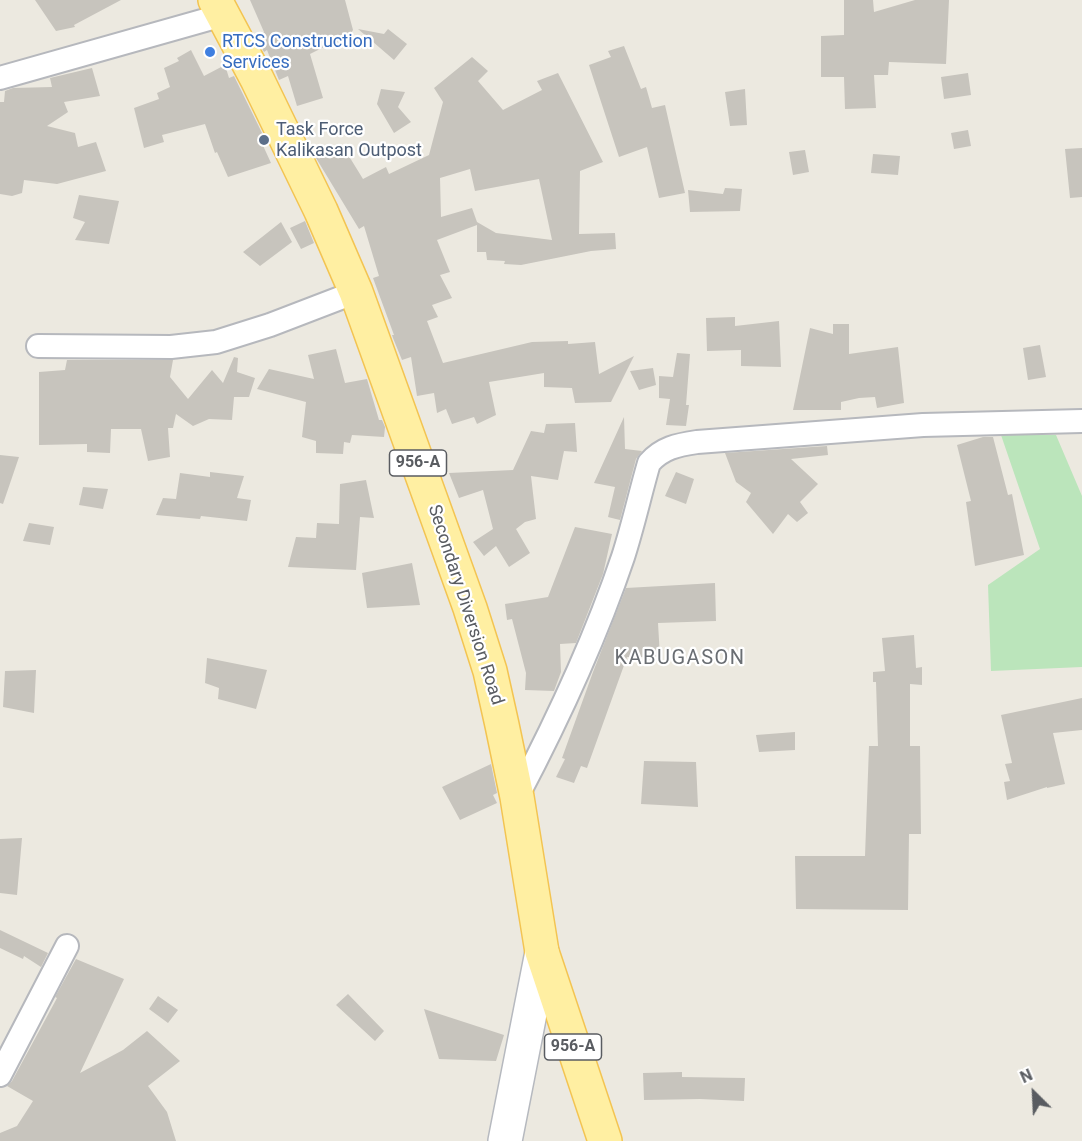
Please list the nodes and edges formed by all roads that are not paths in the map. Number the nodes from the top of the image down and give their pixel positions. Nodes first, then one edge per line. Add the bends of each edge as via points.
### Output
1 (219, 8) edge
2 (0, 78) edge
3 (356, 292) junction
4 (38, 346) dead end
5 (1082, 421) edge
6 (517, 797) junction
7 (67, 946) dead end
8 (542, 952) junction
9 (0, 1075) edge
10 (505, 1141) edge
11 (605, 1141) edge

1 - 2 street
1 - 3 main road, Secondary Diversion Road / 956-A via 321,212
3 - 4 street via 216,342 171,347
3 - 6 main road, Secondary Diversion Road / 956-A via 483,650
5 - 6 street via 923,425 697,442 657,453 649,463 624,554 588,650
6 - 8 main road, Secondary Diversion Road / 956-A
7 - 9 street
8 - 10 street, Secondary Diversion Road / 956-A
8 - 11 main road, 956-A

